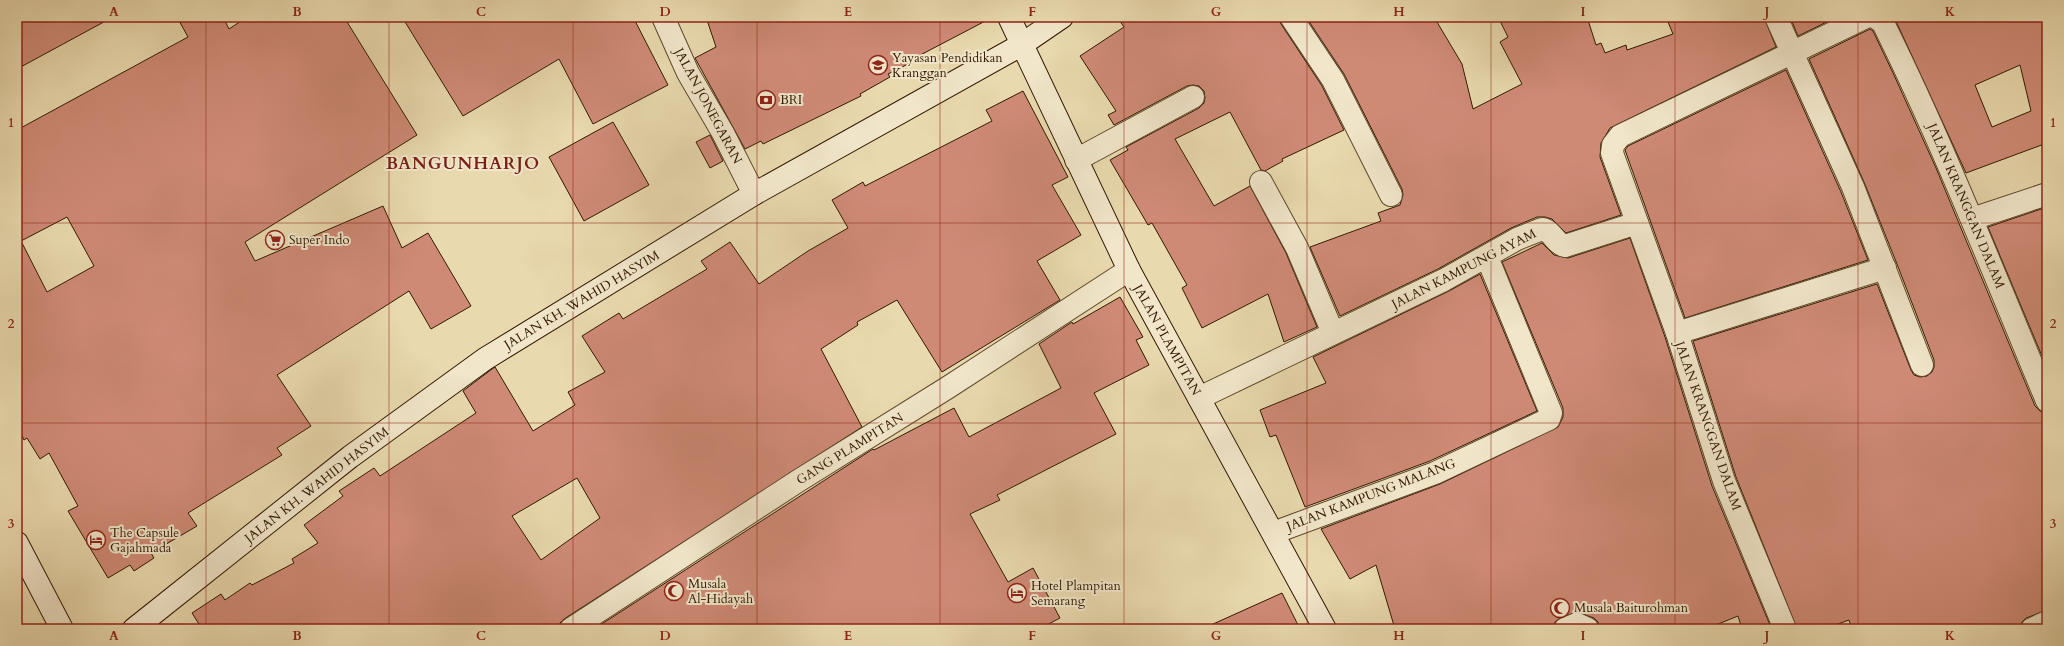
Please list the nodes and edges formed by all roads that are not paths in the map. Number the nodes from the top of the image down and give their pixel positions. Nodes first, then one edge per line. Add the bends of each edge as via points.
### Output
1 (663, 17) edge
2 (1008, 17) edge
3 (1062, 17) edge
4 (1291, 17) edge
5 (1776, 17) edge
6 (1866, 17) edge
7 (1875, 17) edge
8 (1021, 45) junction
9 (1792, 54) junction
10 (1193, 97) dead end
11 (1076, 160) junction
12 (1261, 182) dead end
13 (754, 194) junction
14 (2047, 194) edge
15 (1391, 195) dead end
16 (1972, 219) junction
17 (1637, 223) junction
18 (1487, 257) junction
19 (1886, 268) junction
20 (1129, 270) junction
21 (1333, 333) junction
22 (1677, 333) junction
23 (1922, 365) dead end
24 (1199, 398) junction
25 (2047, 401) edge
26 (1273, 533) junction
27 (17, 543) edge
28 (2047, 622) edge
29 (62, 629) edge
30 (134, 629) edge
31 (571, 629) edge
32 (1325, 629) edge
33 (1565, 629) edge
34 (1588, 629) edge
35 (1785, 629) edge
36 (2032, 629) edge

1 - 13 street, JALAN JONEGARAN via 688,73
2 - 8 street, JALAN PLAMPITAN
3 - 8 street, JALAN KH. WAHID HASYIM
4 - 15 street via 1333,80
5 - 9 street
6 - 9 street, JALAN KRANGGAN DALAM
7 - 16 street, JALAN KRANGGAN DALAM via 1883,23 1917,93
8 - 11 street, JALAN PLAMPITAN
8 - 13 street, JALAN KH. WAHID HASYIM
9 - 17 street, JALAN KRANGGAN DALAM via 1620,136 1612,153
9 - 19 street via 1853,187
10 - 11 street
11 - 20 street, JALAN PLAMPITAN
12 - 21 street via 1297,248
13 - 30 street, JALAN KH. WAHID HASYIM via 485,359 350,457
14 - 16 street
16 - 25 street, JALAN KRANGGAN DALAM
17 - 18 street, JALAN KAMPUNG AYAM via 1565,246 1542,229 1517,239
17 - 22 street, JALAN KRANGGAN DALAM
18 - 21 street, JALAN KAMPUNG AYAM
18 - 26 street, JALAN KAMPUNG MALANG via 1526,348 1551,417 1435,473
19 - 22 street, JALAN KRANGGAN DALAM
19 - 23 street
20 - 24 street, JALAN PLAMPITAN
20 - 31 street, GANG PLAMPITAN via 798,480
21 - 24 street, JALAN KAMPUNG AYAM
22 - 35 street, JALAN KRANGGAN DALAM via 1724,482
24 - 26 street, JALAN PLAMPITAN
26 - 32 street, JALAN PLAMPITAN
27 - 29 street
28 - 36 street
33 - 34 street via 1578,624

